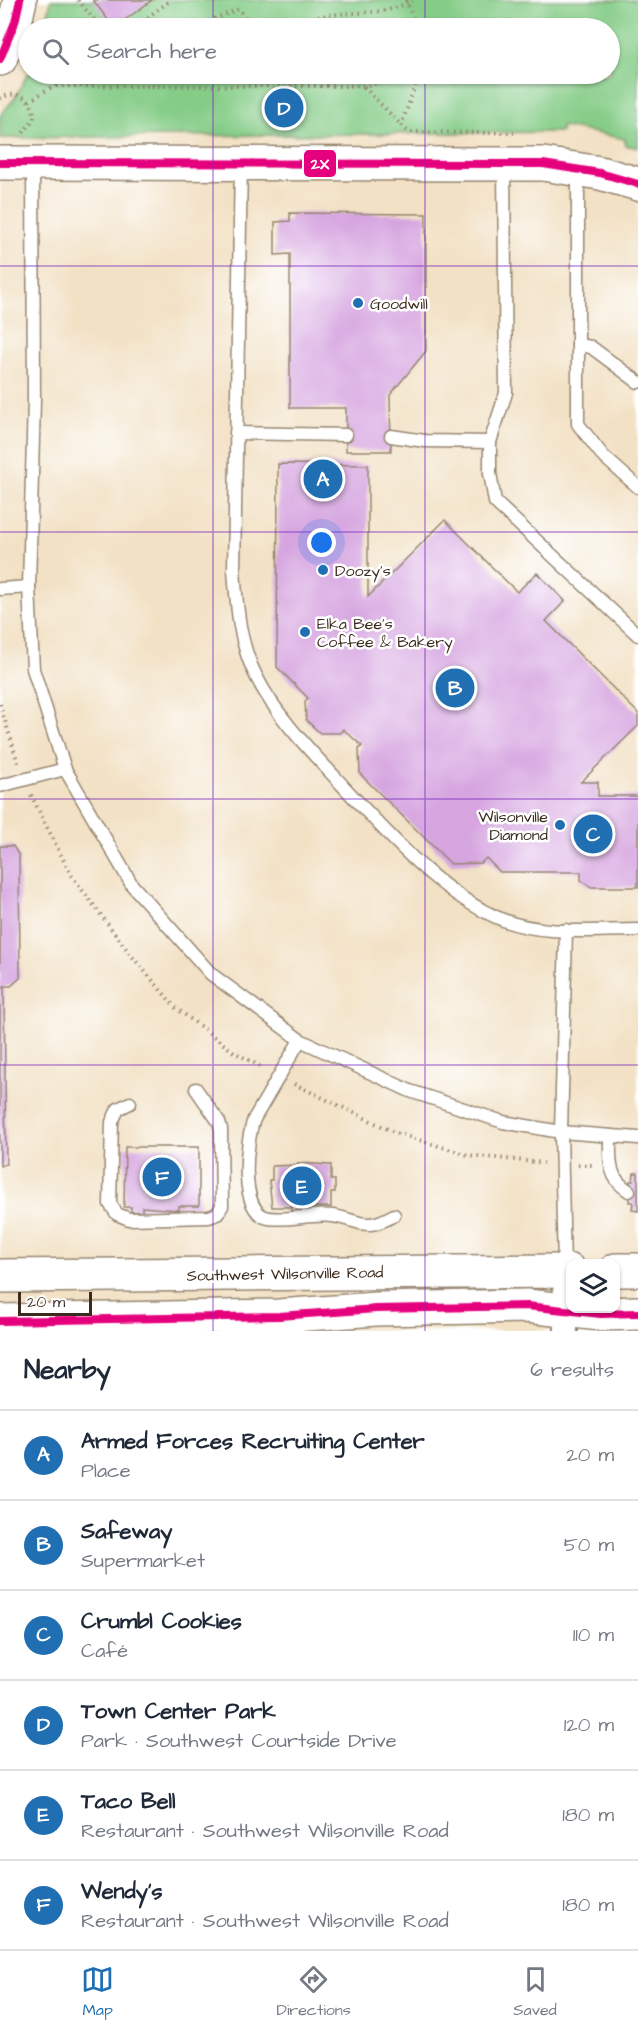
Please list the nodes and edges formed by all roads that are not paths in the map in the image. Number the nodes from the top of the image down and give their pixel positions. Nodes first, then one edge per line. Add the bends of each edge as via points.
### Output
1 (20, 0) edge
2 (0, 59) edge
3 (8, 149) edge
4 (241, 162) junction
5 (33, 163) junction
6 (504, 164) junction
7 (578, 168) junction
8 (638, 184) edge
9 (578, 345) junction
10 (638, 382) edge
11 (236, 434) junction
12 (346, 435) dead end
13 (391, 436) dead end
14 (490, 442) junction
15 (638, 487) edge
16 (28, 587) junction
17 (0, 589) edge
18 (638, 634) edge
19 (64, 769) junction
20 (0, 786) edge
21 (566, 930) junction
22 (638, 930) edge
23 (300, 1040) junction
24 (196, 1089) dead end
25 (130, 1103) dead end
26 (561, 1132) junction
27 (610, 1136) junction
28 (638, 1138) edge
29 (629, 1191) dead end
30 (393, 1215) dead end
31 (566, 1259) edge
32 (620, 1270) edge
33 (638, 1270) edge
34 (566, 1271) edge
35 (0, 1276) edge
36 (566, 1296) edge
37 (638, 1313) edge
38 (565, 1320) edge
39 (0, 1321) edge
40 (37, 1325) edge

1 - 2 main road
3 - 5 main road
4 - 5 main road
4 - 6 main road
4 - 11 lane
5 - 16 lane via 34,400
6 - 7 main road
6 - 14 lane via 506,393
7 - 8 main road
7 - 9 lane
9 - 10 lane via 591,346
9 - 15 lane via 578,424 603,456
11 - 12 lane
11 - 21 lane via 234,570 238,622 255,674 270,702 379,825 448,889 485,912 524,927
13 - 14 lane
14 - 18 lane via 495,502
16 - 17 lane
16 - 19 lane via 33,669
19 - 20 lane
19 - 23 lane via 132,885 211,974
21 - 22 lane
21 - 26 lane
23 - 26 lane via 410,1091 503,1122
23 - 30 lane via 249,1131 249,1195 253,1208 271,1218 333,1216 363,1225 377,1224
24 - 25 lane via 221,1129 222,1206 209,1217 129,1219 113,1209 111,1122 118,1109
26 - 27 lane
26 - 31 lane
27 - 28 lane
27 - 29 lane via 610,1169
32 - 33 main road
34 - 35 main road, Southwest Wilsonville Road
36 - 38 street
37 - 38 main road
38 - 40 main road via 527,1306
39 - 40 main road

